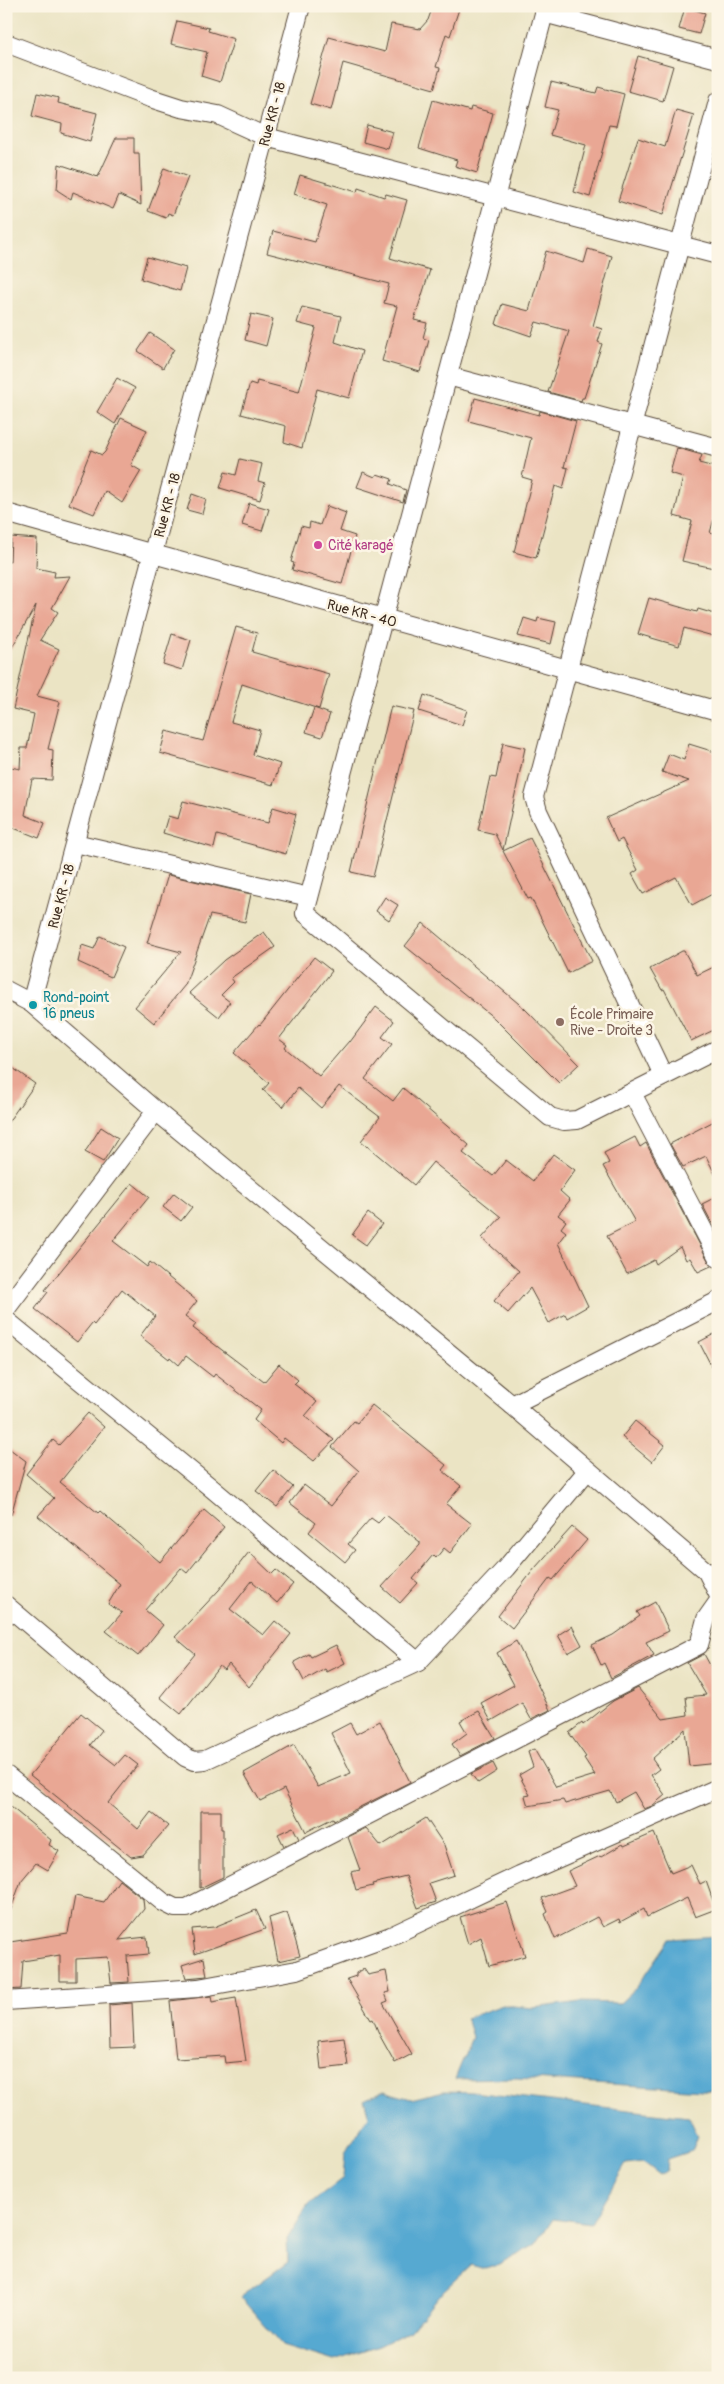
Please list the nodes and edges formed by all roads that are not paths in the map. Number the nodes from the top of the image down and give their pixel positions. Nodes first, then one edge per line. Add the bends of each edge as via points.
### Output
1 (302, 6) edge
2 (545, 9) edge
3 (6, 43) edge
4 (718, 58) edge
5 (718, 101) edge
6 (266, 137) junction
7 (496, 196) junction
8 (680, 245) junction
9 (718, 255) edge
10 (448, 376) junction
11 (632, 426) junction
12 (718, 448) edge
13 (6, 513) edge
14 (153, 555) junction
15 (383, 618) junction
16 (569, 670) junction
17 (718, 711) edge
18 (75, 843) junction
19 (309, 898) junction
20 (6, 990) edge
21 (31, 1004) junction
22 (718, 1049) edge
23 (664, 1076) junction
24 (632, 1093) junction
25 (156, 1111) junction
26 (718, 1258) edge
27 (718, 1301) edge
28 (6, 1309) edge
29 (6, 1320) edge
30 (512, 1405) junction
31 (588, 1470) junction
32 (712, 1568) edge
33 (718, 1594) edge
34 (718, 1602) edge
35 (6, 1605) edge
36 (418, 1662) junction
37 (7, 1776) edge
38 (718, 1788) edge
39 (6, 2001) edge

1 - 6 street, Rue KR - 18
2 - 4 street
2 - 7 street
3 - 6 street via 165,103 218,115
5 - 8 street
6 - 7 street
6 - 14 street, Rue KR - 18
7 - 8 street
7 - 10 street
8 - 9 street
8 - 11 street
10 - 11 street
10 - 15 street
11 - 12 street
11 - 16 street
13 - 14 street, Rue KR - 40
14 - 15 street, Rue KR - 40
14 - 18 street, Rue KR - 18
15 - 16 street, Rue KR - 40
15 - 19 street
16 - 17 street, Rue KR - 40
16 - 23 street via 534,797
18 - 19 street
18 - 21 street, Rue KR - 18
19 - 24 street via 305,913 550,1117 577,1120
20 - 21 street
21 - 25 street
22 - 23 street
23 - 24 street
24 - 26 street
25 - 28 street
25 - 30 street
27 - 30 street
29 - 36 street via 210,1486
30 - 31 street
31 - 32 street
31 - 36 street via 506,1568
32 - 33 street
34 - 37 street via 706,1619 699,1645 188,1908 175,1908 163,1902
35 - 36 street via 185,1757 194,1761 205,1760
38 - 39 street via 391,1936 297,1970 198,1988

